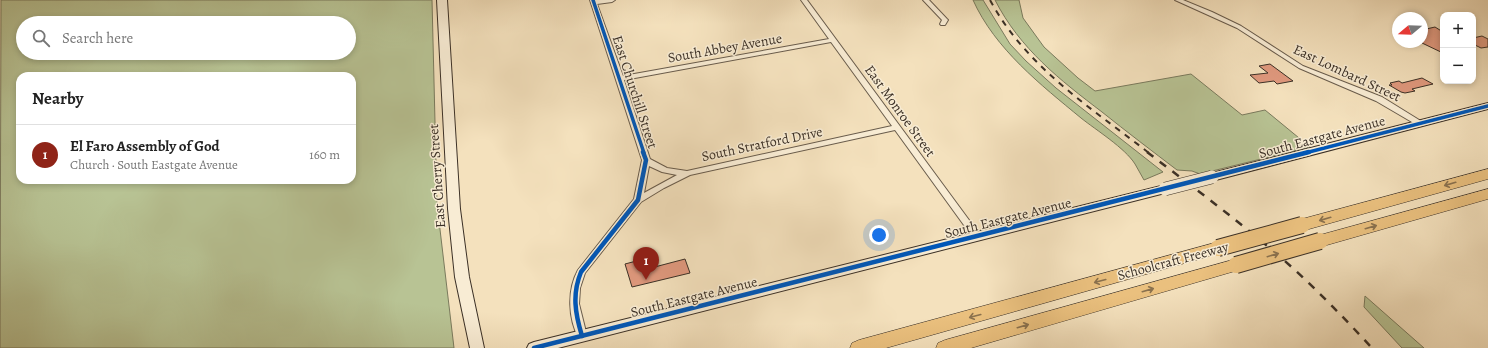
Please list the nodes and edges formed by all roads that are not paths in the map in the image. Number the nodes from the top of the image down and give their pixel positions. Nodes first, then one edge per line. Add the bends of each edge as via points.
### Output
1 (442, 0) edge
2 (612, 0) edge
3 (804, 0) edge
4 (926, 0) edge
5 (1178, 0) edge
6 (593, 1) edge
7 (943, 24) dead end
8 (833, 40) junction
9 (620, 79) junction
10 (1488, 106) edge
11 (1420, 123) junction
12 (896, 128) junction
13 (646, 160) junction
14 (688, 173) junction
15 (1488, 174) edge
16 (1488, 194) edge
17 (638, 200) junction
18 (977, 237) junction
19 (582, 336) junction
20 (477, 348) edge
21 (534, 348) edge
22 (859, 348) edge
23 (945, 348) edge

1 - 20 street, East Cherry Street via 457,244
2 - 6 street
3 - 8 street, East Monroe Street
4 - 7 street via 945,20
5 - 11 street, East Lombard Street via 1239,27 1301,67 1379,99
6 - 9 street, East Churchill Street
8 - 9 street, South Abbey Avenue
8 - 12 street, East Monroe Street
9 - 13 street, East Churchill Street
10 - 11 street, South Eastgate Avenue
11 - 18 street, South Eastgate Avenue, bridge
12 - 14 street, South Stratford Drive
12 - 18 street, East Monroe Street
13 - 14 street via 663,170
13 - 17 street, East Churchill Street
14 - 17 street, South Stratford Drive
15 -> 22 highway, Schoolcraft Freeway, bridge
23 -> 16 highway, Schoolcraft Freeway, bridge
17 - 19 street, East Churchill Street via 580,272 575,283 575,312
18 - 19 street, South Eastgate Avenue
19 - 21 street, South Eastgate Avenue

